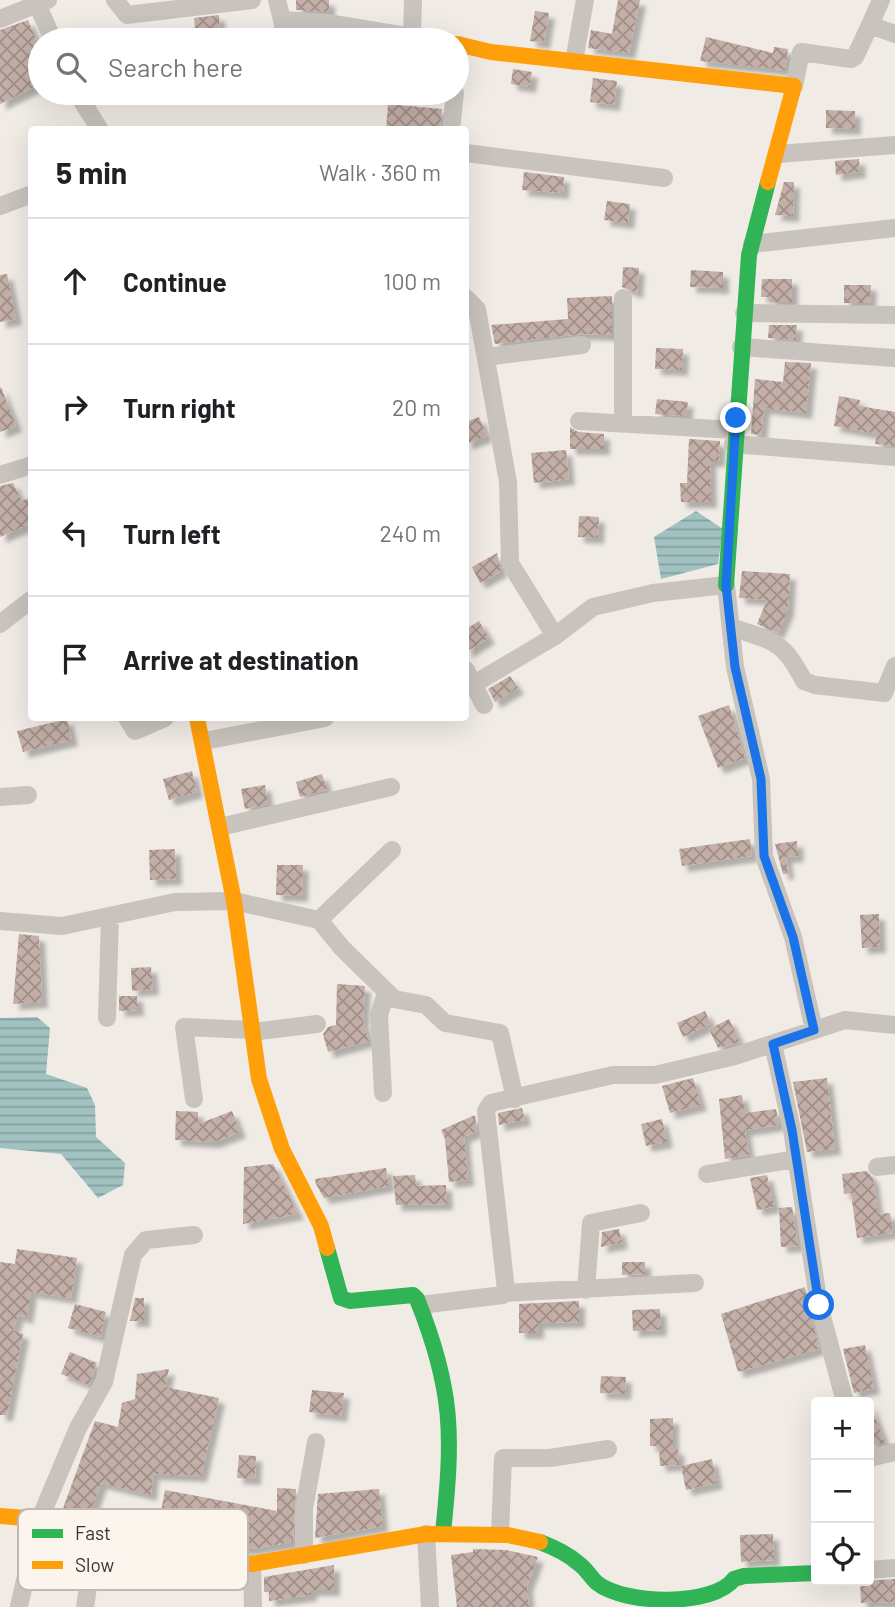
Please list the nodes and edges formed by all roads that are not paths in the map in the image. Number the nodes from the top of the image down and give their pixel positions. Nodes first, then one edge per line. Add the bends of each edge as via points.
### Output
1 (115, 0) edge
2 (251, 0) edge
3 (277, 0) edge
4 (413, 0) edge
5 (585, 0) edge
6 (881, 0) edge
7 (43, 2) edge
8 (0, 19) edge
9 (282, 20) junction
10 (870, 25) junction
11 (50, 28) edge
12 (283, 28) edge
13 (343, 28) edge
14 (412, 28) edge
15 (895, 34) edge
16 (469, 47) edge
17 (574, 61) junction
18 (794, 86) junction
19 (84, 105) edge
20 (453, 105) edge
21 (98, 126) edge
22 (452, 126) edge
23 (895, 145) edge
24 (469, 153) edge
25 (778, 154) junction
26 (664, 178) dead end
27 (28, 196) edge
28 (0, 206) edge
29 (895, 228) edge
30 (752, 244) junction
31 (623, 298) dead end
32 (469, 300) edge
33 (744, 313) junction
34 (895, 316) edge
35 (473, 331) edge
36 (582, 345) dead end
37 (741, 347) junction
38 (486, 356) junction
39 (895, 358) edge
40 (579, 421) dead end
41 (623, 423) junction
42 (734, 437) junction
43 (895, 457) edge
44 (28, 466) edge
45 (0, 475) edge
46 (726, 585) junction
47 (28, 602) edge
48 (0, 624) edge
49 (732, 627) junction
50 (555, 636) junction
51 (895, 666) edge
52 (470, 677) edge
53 (484, 705) dead end
54 (129, 721) edge
55 (158, 721) edge
56 (198, 721) edge
57 (309, 721) edge
58 (204, 741) junction
59 (391, 787) dead end
60 (28, 795) dead end
61 (0, 797) edge
62 (220, 827) junction
63 (392, 850) dead end
64 (234, 901) junction
65 (110, 916) junction
66 (319, 920) junction
67 (0, 921) edge
68 (386, 993) junction
69 (107, 1018) dead end
70 (317, 1024) dead end
71 (895, 1025) edge
72 (814, 1030) junction
73 (252, 1031) junction
74 (773, 1044) junction
75 (383, 1093) dead end
76 (194, 1099) dead end
77 (515, 1099) junction
78 (796, 1159) junction
79 (706, 1174) dead end
80 (640, 1213) dead end
81 (194, 1235) dead end
82 (695, 1283) dead end
83 (586, 1290) junction
84 (505, 1293) junction
85 (420, 1305) junction
86 (844, 1397) edge
87 (316, 1442) dead end
88 (608, 1449) dead end
89 (895, 1452) edge
90 (874, 1457) edge
91 (44, 1509) edge
92 (0, 1516) edge
93 (18, 1518) edge
94 (435, 1534) junction
95 (500, 1534) junction
96 (304, 1555) junction
97 (248, 1564) edge
98 (252, 1564) junction
99 (895, 1568) edge
100 (874, 1570) edge
101 (811, 1573) edge
102 (725, 1599) edge
103 (253, 1607) edge
104 (430, 1607) edge

1 - 2 street via 127,15
3 - 9 street
4 - 14 street
5 - 17 street
6 - 10 street
7 - 8 street
7 - 11 street
9 - 12 street
9 - 13 street
10 - 15 street
10 - 18 street via 853,58 801,52
16 - 17 street
17 - 18 street
18 - 25 street
19 - 21 street
20 - 22 street
23 - 25 street
24 - 26 street
25 - 30 street
27 - 28 street
29 - 30 street
30 - 33 street
31 - 41 street
32 - 35 street via 475,305
33 - 34 street
33 - 37 street
35 - 38 street
36 - 38 street
37 - 39 street
37 - 42 street
38 - 50 street via 508,482 510,563
40 - 41 street
41 - 42 street
42 - 43 street
42 - 46 street
44 - 45 street
46 - 49 street
46 - 50 street via 653,593 593,607
47 - 48 street
49 - 51 street via 780,644 804,681 815,685 884,693
49 - 72 street via 735,667 761,779 764,856 793,937
50 - 52 street
52 - 53 street
54 - 55 street via 135,731
56 - 58 street
57 - 58 street
58 - 62 street
59 - 62 street
60 - 61 street
62 - 64 street
63 - 66 street
64 - 65 street via 174,902
64 - 66 street
64 - 73 street
65 - 67 street via 62,926
65 - 69 street
66 - 68 street
68 - 75 street via 379,1015
68 - 77 street via 426,1005 445,1023 500,1033
70 - 73 street
71 - 72 street via 845,1020
72 - 74 street
73 - 76 street via 184,1027
73 - 85 street via 259,1079 282,1149 321,1226 341,1298 350,1301 409,1294
74 - 77 street via 655,1075 613,1075
74 - 78 street
77 - 84 street via 491,1103 486,1111
78 - 79 street
78 - 86 street via 819,1305
80 - 83 street via 591,1223
81 - 91 street via 146,1240 133,1255 104,1382 78,1428
82 - 83 street
83 - 84 street
84 - 85 street
85 - 94 street via 446,1390 449,1472
87 - 96 street via 304,1510
88 - 95 street via 550,1458 503,1458
89 - 90 street
92 - 93 street
94 - 95 street
94 - 96 street
94 - 104 street
95 - 102 street via 542,1542 579,1563 598,1584 636,1598 672,1602
96 - 98 street
97 - 98 street
98 - 103 street
99 - 100 street
101 - 102 street via 744,1576 734,1579

